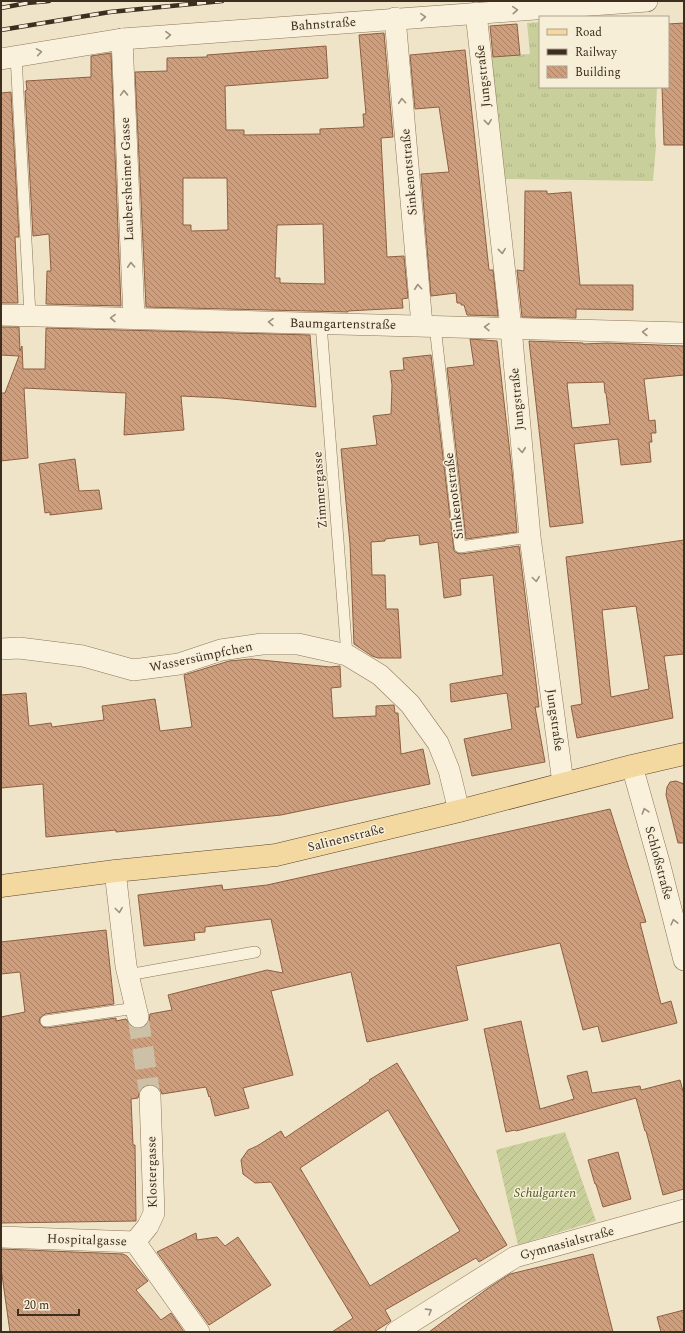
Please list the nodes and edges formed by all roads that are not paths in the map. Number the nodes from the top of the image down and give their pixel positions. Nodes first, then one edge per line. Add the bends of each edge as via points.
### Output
1 (647, 1) edge
2 (476, 13) junction
3 (395, 18) junction
4 (122, 39) junction
5 (9, 58) edge
6 (1, 314) edge
7 (30, 315) junction
8 (134, 318) junction
9 (321, 324) junction
10 (428, 326) junction
11 (511, 328) junction
12 (684, 333) edge
13 (530, 537) junction
14 (1, 649) edge
15 (347, 655) junction
16 (684, 754) edge
17 (632, 766) junction
18 (563, 784) junction
19 (459, 811) junction
20 (115, 871) junction
21 (1, 886) edge
22 (255, 952) dead end
23 (684, 960) edge
24 (128, 975) junction
25 (137, 1013) joint
26 (46, 1021) dead end
27 (150, 1096) tunnel mouth
28 (684, 1210) edge
29 (1, 1237) edge
30 (135, 1242) junction
31 (199, 1332) edge
32 (396, 1332) edge

2 -> 1 street, Bahnstraße
3 -> 2 street, Bahnstraße
2 -> 11 street, Jungstraße
4 -> 3 street, Bahnstraße
10 -> 3 street, Sinkenotstraße
5 -> 4 street, Bahnstraße
8 -> 4 street, Laubersheimer Gasse
5 - 7 lane
6 - 7 street, Baumgartenstraße
8 -> 7 street, Baumgartenstraße
9 -> 8 street, Baumgartenstraße
9 - 10 street, Baumgartenstraße
9 - 15 lane, Zimmergasse
11 -> 10 street, Baumgartenstraße
10 - 13 lane, Sinkenotstraße via 460,548
12 -> 11 street, Baumgartenstraße
11 -> 13 street, Jungstraße
13 -> 18 street, Jungstraße
14 - 15 street, Wassersümpfchen via 24,648 83,656 133,670 179,664 221,650 262,644 298,644
15 - 19 street, Wassersümpfchen via 380,675 410,704 438,743
16 - 17 main road, Salinenstraße
17 - 18 main road, Salinenstraße
23 -> 17 street, Schloßstraße
18 - 19 main road, Salinenstraße
19 - 20 main road, Salinenstraße via 276,855
20 - 21 main road, Salinenstraße
20 -> 24 street
22 - 24 lane
24 - 25 street
25 - 26 lane
27 - 30 street, Klostergasse via 154,1213 148,1226
32 -> 28 street, Gymnasialstraße via 515,1257
29 - 30 street, Hospitalgasse
30 - 31 street, Hospitalgasse

